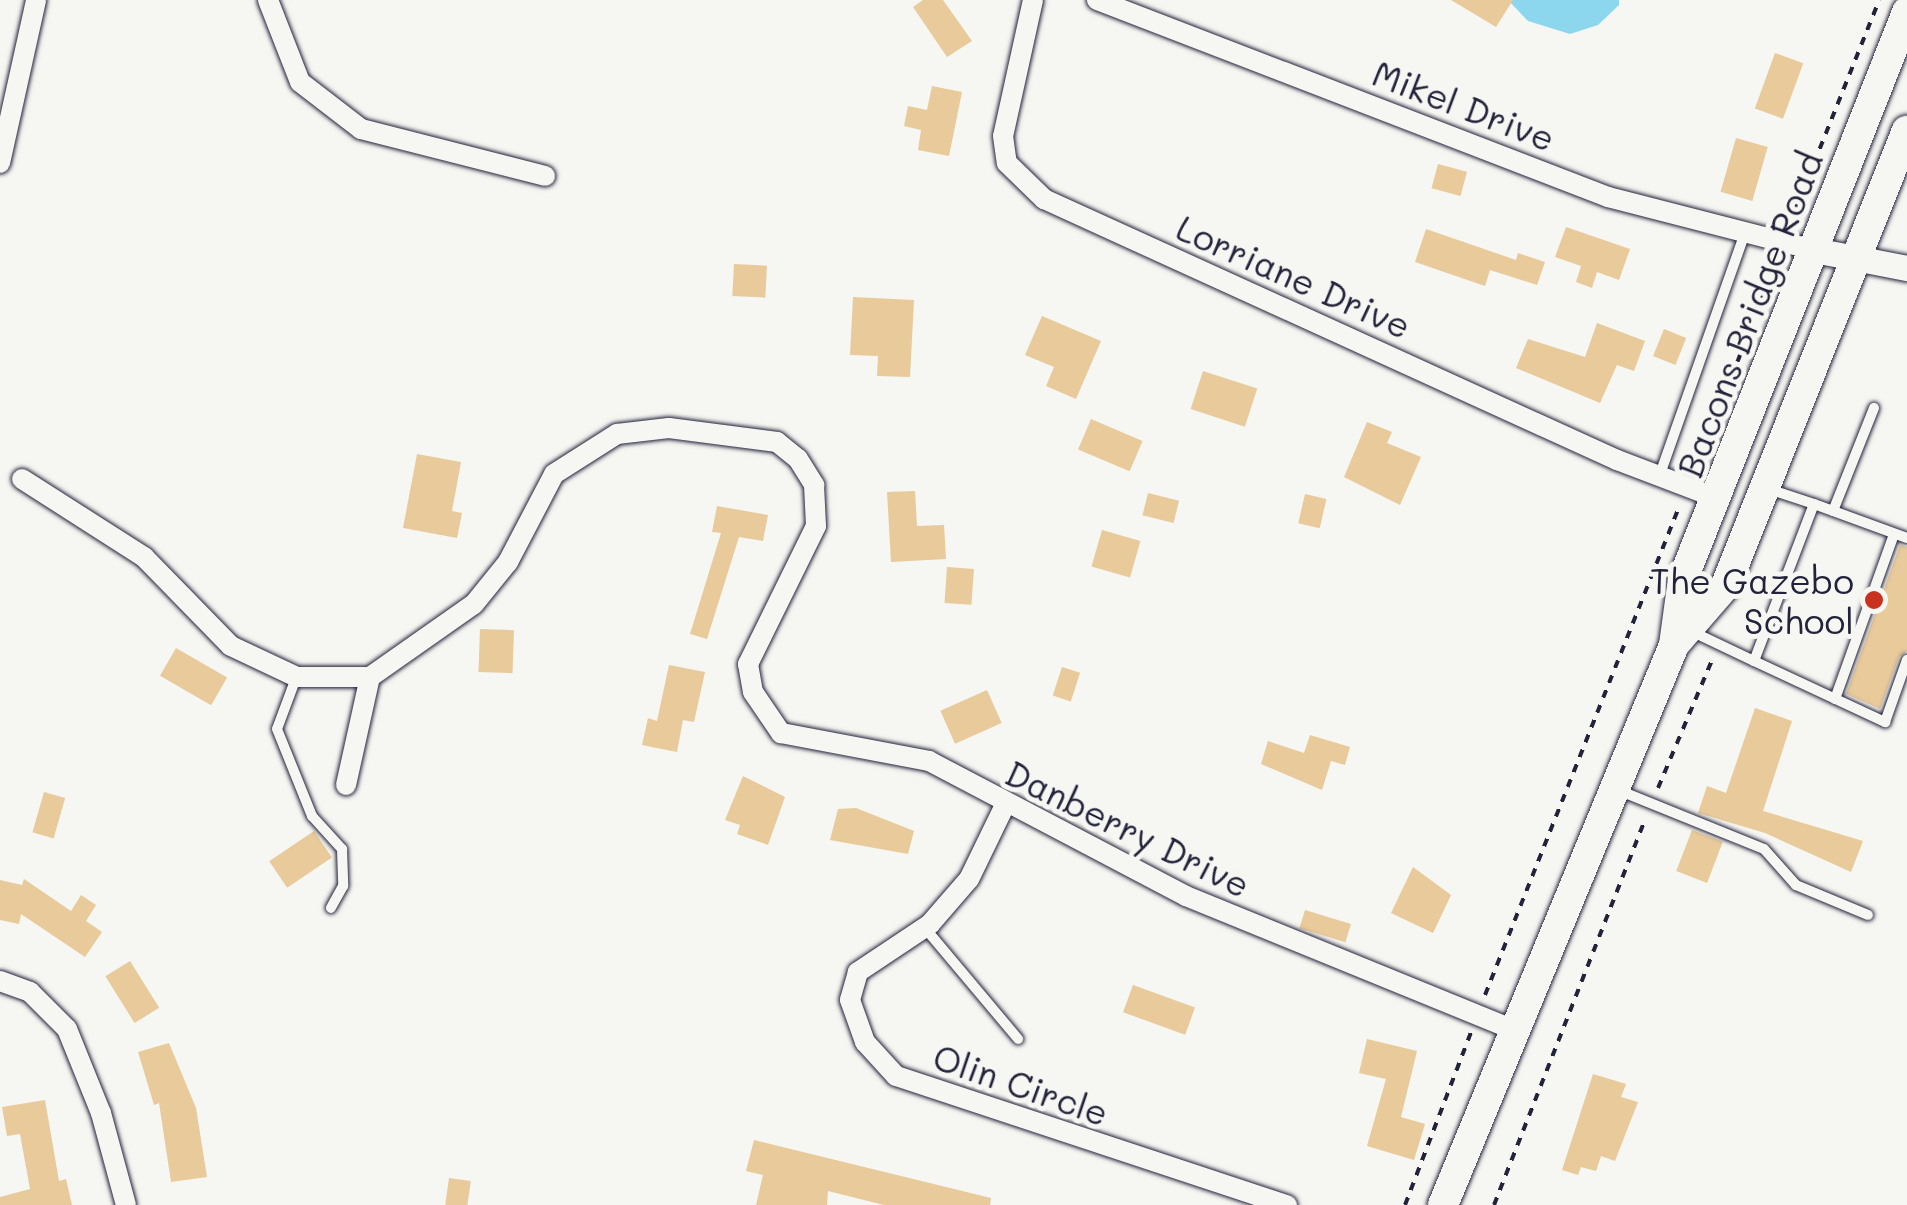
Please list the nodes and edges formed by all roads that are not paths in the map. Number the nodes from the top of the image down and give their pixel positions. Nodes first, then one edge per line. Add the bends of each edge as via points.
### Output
1 (36, 0) edge
2 (268, 0) edge
3 (1033, 0) edge
4 (1097, 0) edge
5 (1907, 12) edge
6 (1907, 131) edge
7 (0, 163) edge
8 (544, 176) dead end
9 (1745, 234) junction
10 (1814, 250) junction
11 (1857, 262) junction
12 (1907, 268) edge
13 (1874, 408) dead end
14 (1659, 477) junction
15 (22, 479) dead end
16 (1766, 488) junction
17 (1717, 498) junction
18 (1814, 504) junction
19 (1833, 511) junction
20 (1894, 534) junction
21 (1907, 538) edge
22 (1681, 637) junction
23 (1907, 660) edge
24 (1754, 661) junction
25 (297, 677) junction
26 (370, 677) junction
27 (1835, 699) junction
28 (346, 785) dead end
29 (1612, 788) junction
30 (1005, 805) junction
31 (330, 908) dead end
32 (1868, 915) dead end
33 (925, 928) junction
34 (0, 981) edge
35 (1515, 1030) junction
36 (1018, 1039) dead end
37 (126, 1205) edge
38 (1287, 1205) edge
39 (1443, 1205) edge

1 - 7 street
2 - 8 street via 300,82 361,129
3 - 14 street, Lorriane Drive via 1003,136 1007,164 1028,187
4 - 9 street, Mikel Drive via 1608,197
5 - 10 main road, Bacons Bridge Road
6 - 11 main road, Bacons Bridge Road
9 - 10 street, Mikel Drive
9 - 14 lane
10 - 11 street
10 - 17 main road, Bacons Bridge Road
11 - 12 street
11 - 16 main road, Bacons Bridge Road
13 - 19 lane
14 - 17 street, Lorriane Drive
15 - 25 street via 144,558 231,646
16 - 18 lane
16 - 22 main road, Bacons Bridge Road via 1726,585
17 - 22 main road, Bacons Bridge Road via 1682,578
18 - 19 lane
18 - 24 lane
19 - 20 lane
20 - 21 lane
20 - 27 lane
22 - 24 lane
22 - 29 main road, Bacons Bridge Road
23 - 27 lane via 1885,722
24 - 27 lane
25 - 26 street
25 - 31 lane via 277,729 312,816 342,849 343,886
26 - 28 street
26 - 30 street, Danberry Drive via 474,604 508,562 554,474 617,434 670,428 777,442 798,459 814,486 816,526 748,664 752,692 782,734 928,760
29 - 32 lane via 1764,849 1796,884
29 - 35 main road, Bacons Bridge Road
30 - 33 street, Olin Circle via 968,880
30 - 35 street, Danberry Drive via 1250,925
33 - 36 lane
33 - 38 street, Olin Circle via 858,972 850,1000 865,1042 896,1076
34 - 37 street via 30,992 67,1030 101,1112
35 - 39 main road, Bacons Bridge Road

